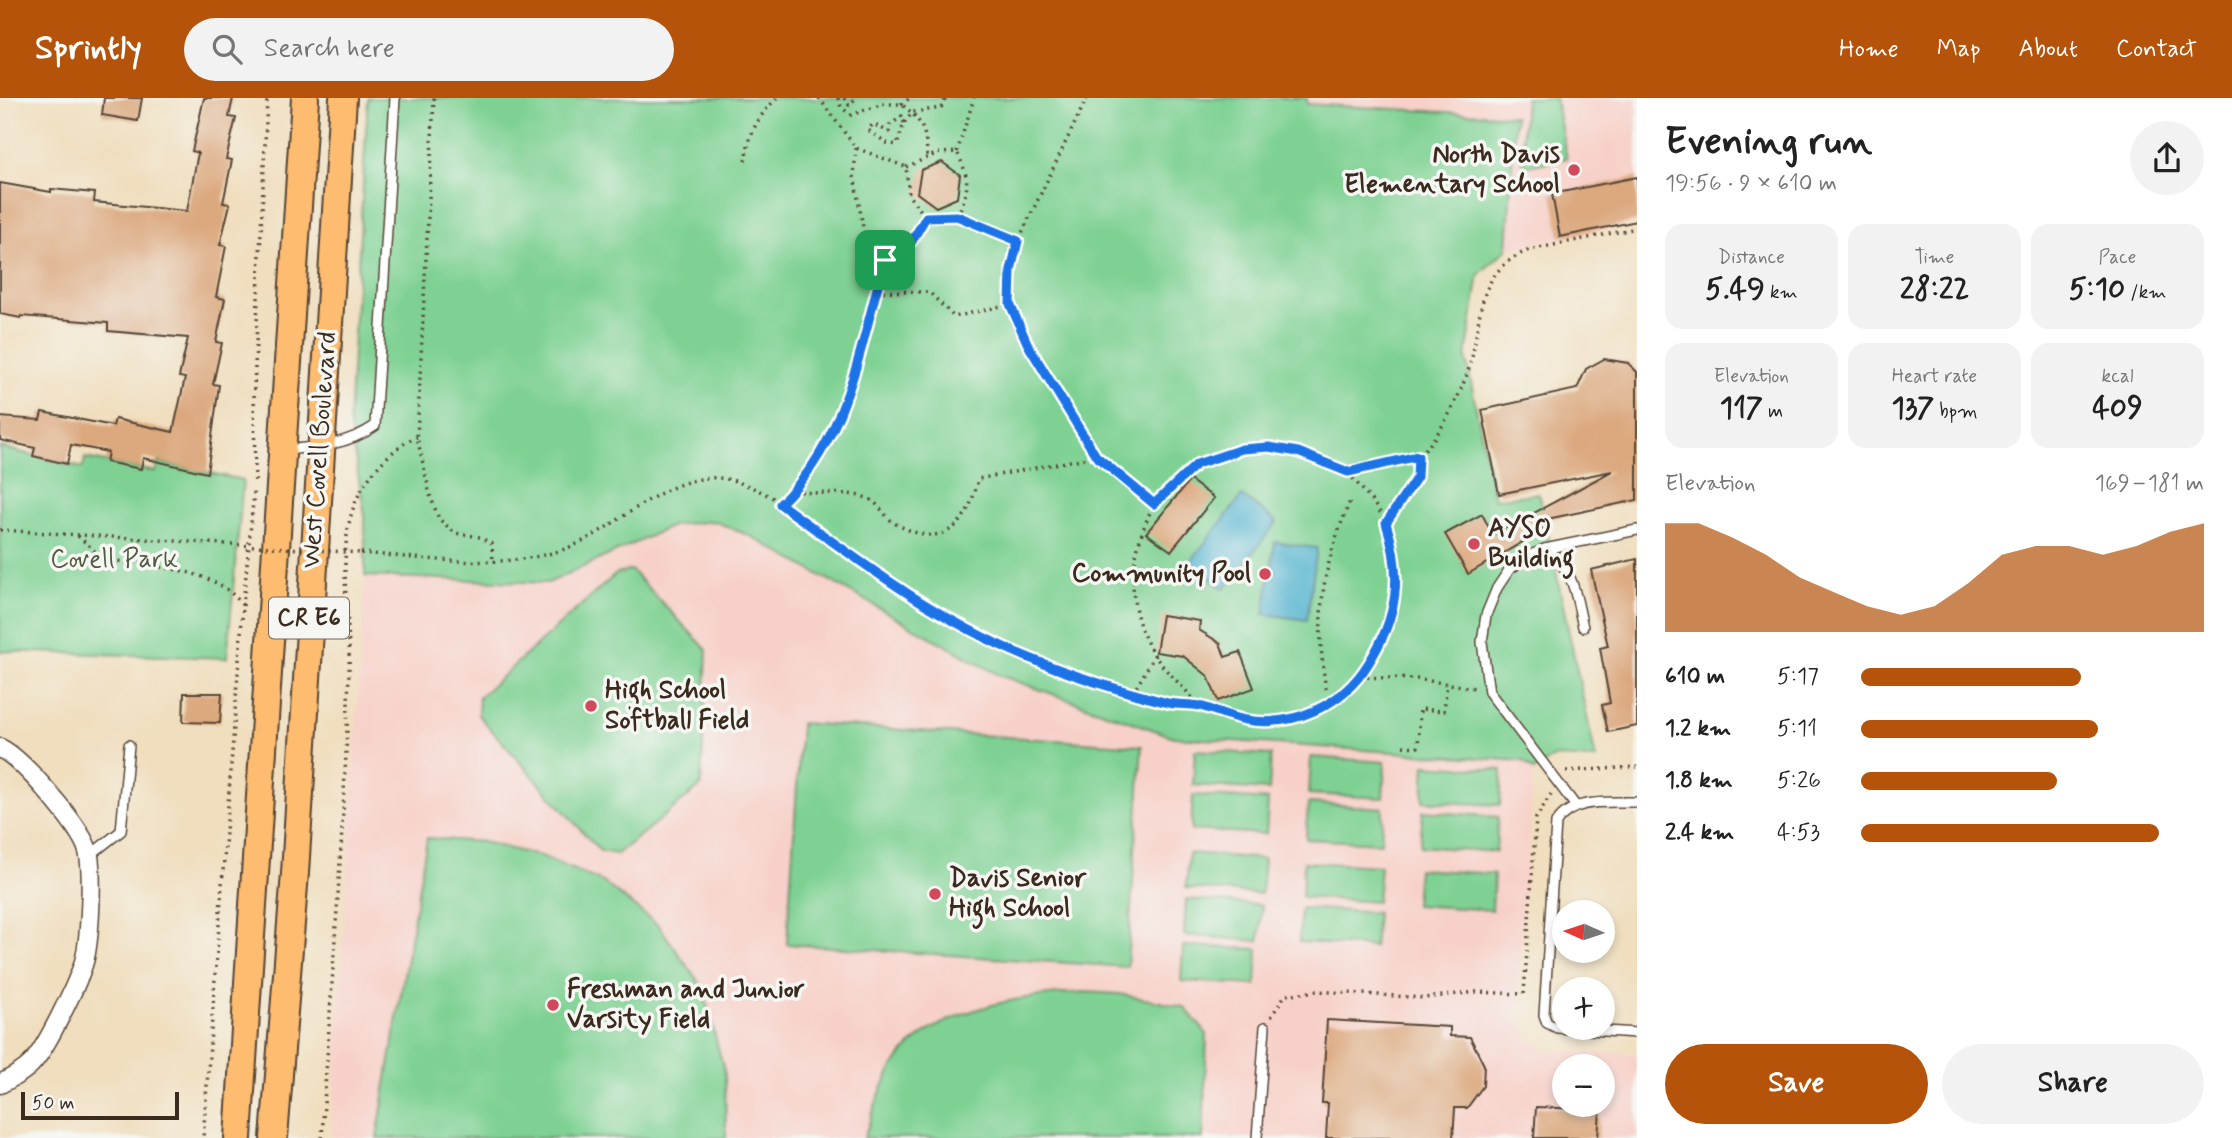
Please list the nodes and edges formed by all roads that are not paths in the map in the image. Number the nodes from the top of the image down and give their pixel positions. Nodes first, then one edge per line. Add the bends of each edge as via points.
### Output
1 (306, 98) edge
2 (343, 98) edge
3 (395, 98) edge
4 (319, 447) junction
5 (284, 450) junction
6 (1637, 530) edge
7 (1545, 549) junction
8 (1583, 627) dead end
9 (130, 745) dead end
10 (0, 748) edge
11 (1637, 802) edge
12 (1575, 805) junction
13 (89, 856) junction
14 (1265, 1027) road end
15 (1637, 1033) edge
16 (0, 1084) edge
17 (240, 1104) junction
18 (231, 1138) edge
19 (238, 1138) edge
20 (274, 1138) edge
21 (1257, 1138) edge

1 - 5 main road, West Covell Boulevard / CR E6
2 - 4 main road, West Covell Boulevard / CR E6
3 - 4 lane via 375,426 356,439
4 - 5 lane
4 - 20 main road, West Covell Boulevard / CR E6 via 295,873
5 - 17 main road, West Covell Boulevard / CR E6
6 - 7 lane
7 - 8 lane via 1562,561 1572,579
7 - 12 lane via 1509,570 1486,615 1482,642 1489,692
9 - 13 lane via 121,831
10 - 13 street via 19,760 76,830
11 - 12 lane
12 - 15 lane via 1556,822 1544,1015 1547,1023 1557,1028
13 - 16 street via 83,966 40,1054 21,1073
14 - 21 lane
17 - 18 main road
17 - 19 main road, West Covell Boulevard / CR E6

